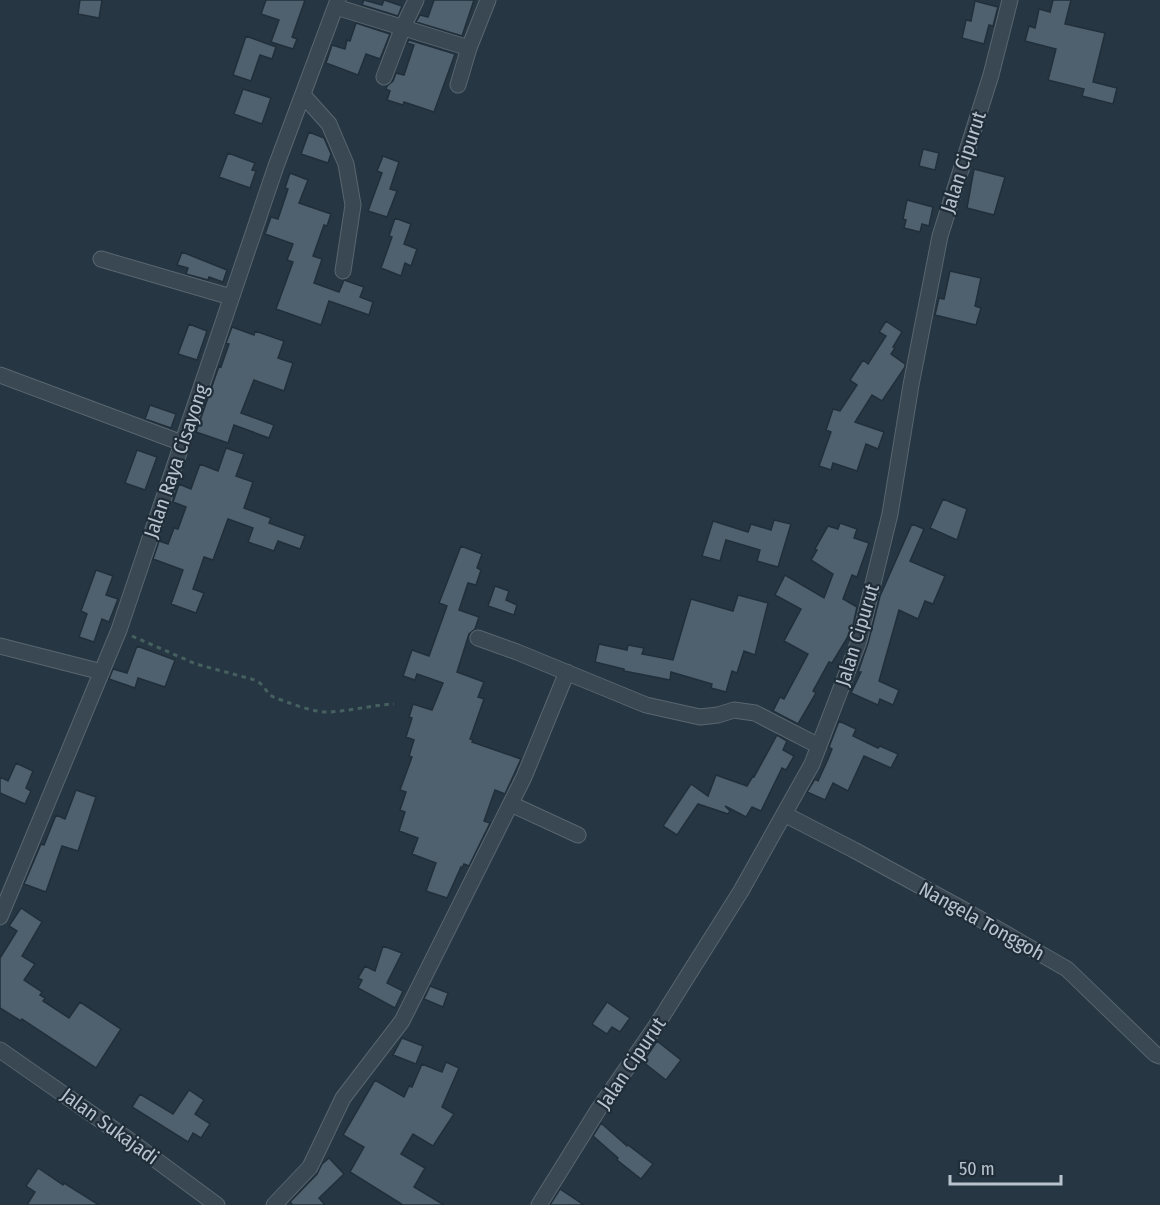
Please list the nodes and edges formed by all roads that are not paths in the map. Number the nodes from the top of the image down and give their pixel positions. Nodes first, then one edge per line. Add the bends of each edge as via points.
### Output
1 (416, 0) edge
2 (488, 0) edge
3 (1011, 0) edge
4 (337, 4) edge
5 (402, 27) junction
6 (469, 48) junction
7 (384, 77) dead end
8 (458, 85) dead end
9 (303, 95) junction
10 (101, 259) dead end
11 (343, 271) dead end
12 (231, 297) junction
13 (0, 375) edge
14 (182, 443) junction
15 (478, 638) dead end
16 (0, 646) edge
17 (102, 672) junction
18 (567, 672) junction
19 (819, 746) junction
20 (511, 804) junction
21 (784, 814) junction
22 (578, 834) dead end
23 (0, 917) edge
24 (0, 1050) edge
25 (1160, 1056) edge
26 (217, 1205) edge
27 (274, 1205) edge
28 (539, 1205) edge

1 - 5 street
2 - 6 street
3 - 19 street, Jalan Cipurut via 940,236 890,514 859,640
4 - 5 street
4 - 9 street, Jalan Raya Cisayong
5 - 6 street
5 - 7 street
6 - 8 street
9 - 11 street via 329,124 346,164 353,205
9 - 12 street, Jalan Raya Cisayong
10 - 12 street
12 - 14 street, Jalan Raya Cisayong
13 - 14 street
14 - 17 street, Jalan Raya Cisayong
15 - 18 street
16 - 17 street
17 - 23 street, Jalan Raya Cisayong
18 - 19 street via 646,705 700,717 734,710 755,713
18 - 20 street
19 - 21 street, Jalan Cipurut
20 - 22 street
20 - 27 street via 402,1021 343,1098 310,1167
21 - 25 street, Nangela Tonggoh via 1066,969
21 - 28 street, Jalan Cipurut via 741,891
24 - 26 street, Jalan Sukajadi

